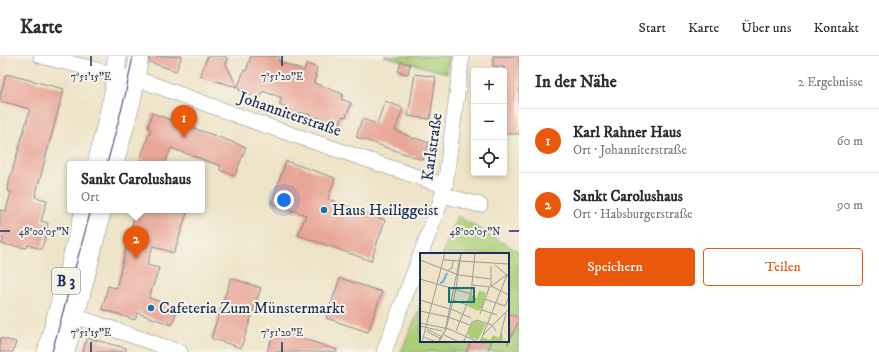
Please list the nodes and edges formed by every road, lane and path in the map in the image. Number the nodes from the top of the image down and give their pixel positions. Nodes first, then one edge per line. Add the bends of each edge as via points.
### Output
1 (40, 56) edge
2 (139, 56) edge
3 (462, 56) edge
4 (123, 71) edge
5 (98, 161) edge
6 (115, 161) edge
7 (444, 190) junction
8 (480, 205) dead end
9 (84, 213) edge
10 (101, 213) edge
11 (421, 253) edge
12 (420, 255) edge
13 (75, 316) junction
14 (47, 352) edge
15 (65, 352) edge
16 (180, 352) edge
17 (384, 352) edge

1 - 4 street, Johanniterstraße
2 - 4 main road
3 - 7 street, Karlstraße
4 - 5 main road via 114,93
4 - 6 main road via 132,97
4 - 7 street, Johanniterstraße via 146,82
7 - 8 street, Johanniterstraße
7 - 11 street, Karlstraße
9 - 14 main road, B 3
10 - 13 main road, B 3
12 - 17 street, Karlstraße
13 - 15 main road, B 3
13 - 16 street

